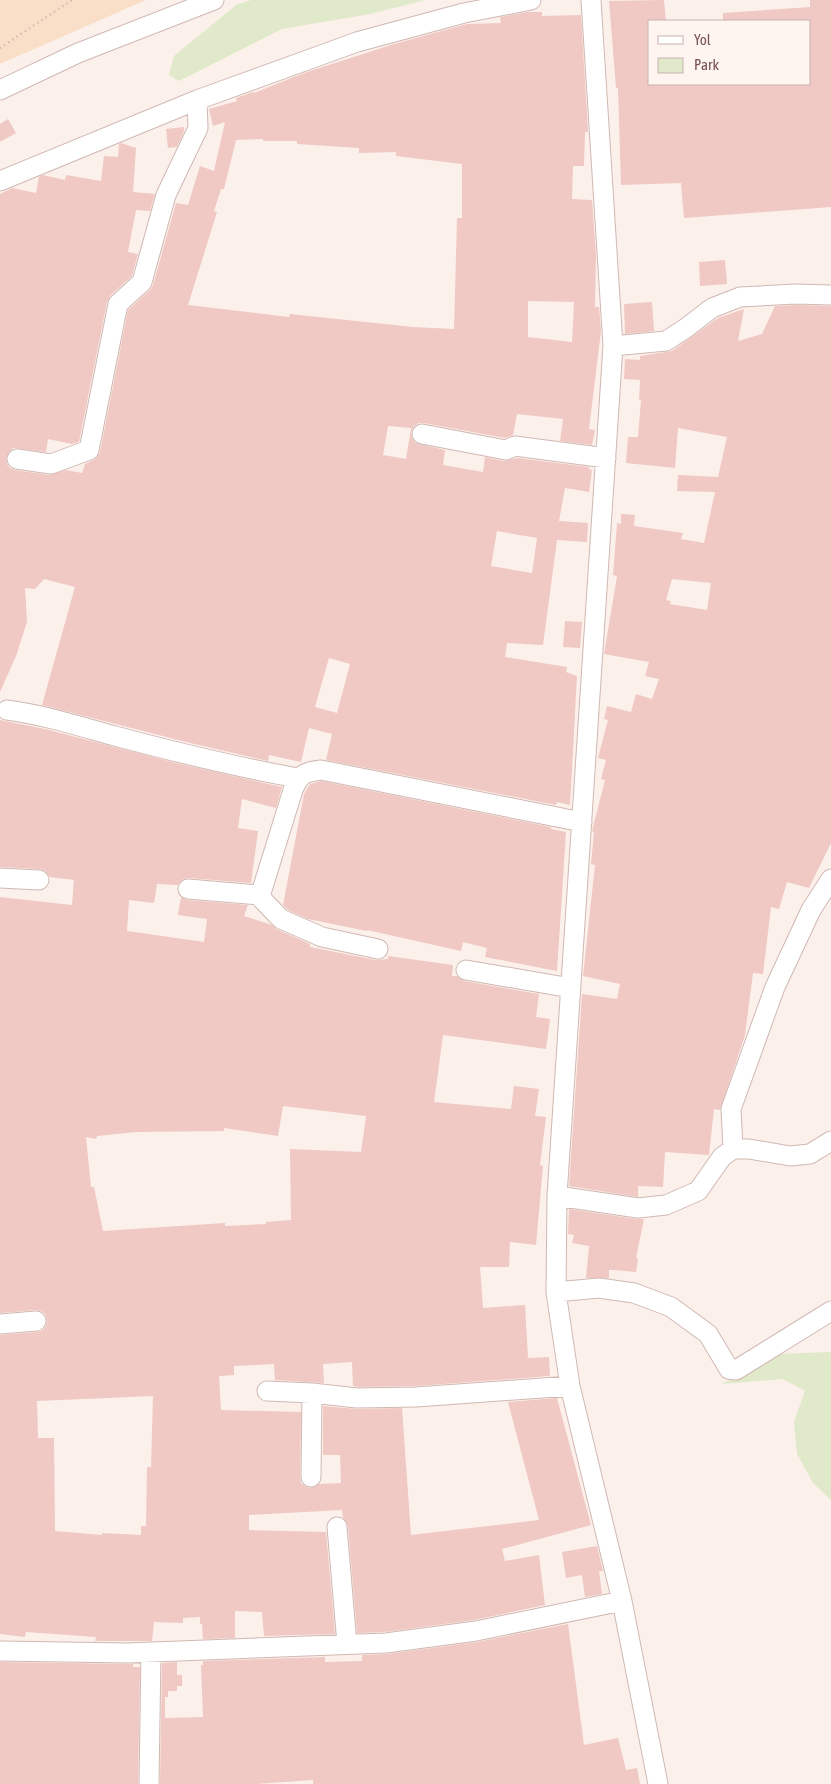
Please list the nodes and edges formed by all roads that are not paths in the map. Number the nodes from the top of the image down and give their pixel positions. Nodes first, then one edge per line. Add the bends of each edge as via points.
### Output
1 (214, 0) edge
2 (531, 0) edge
3 (591, 0) edge
4 (0, 90) edge
5 (197, 100) junction
6 (0, 181) edge
7 (831, 295) edge
8 (613, 346) junction
9 (422, 434) dead end
10 (606, 458) junction
11 (17, 459) dead end
12 (7, 710) dead end
13 (298, 778) junction
14 (582, 822) junction
15 (0, 878) edge
16 (831, 879) edge
17 (39, 880) dead end
18 (188, 889) dead end
19 (258, 895) junction
20 (378, 949) dead end
21 (466, 970) dead end
22 (571, 988) junction
23 (831, 1141) edge
24 (733, 1150) junction
25 (557, 1196) junction
26 (556, 1292) junction
27 (831, 1311) edge
28 (36, 1321) dead end
29 (0, 1324) edge
30 (570, 1386) junction
31 (267, 1391) dead end
32 (312, 1393) junction
33 (311, 1477) dead end
34 (337, 1528) dead end
35 (622, 1601) junction
36 (347, 1644) junction
37 (0, 1651) edge
38 (151, 1652) junction
39 (150, 1784) edge
40 (658, 1784) edge

1 - 4 street via 78,53
2 - 5 street via 464,13 357,42
3 - 8 street
5 - 6 street
5 - 11 street via 198,128 166,195 142,282 118,304 89,450 51,464
7 - 8 street via 740,297 712,308 666,341
8 - 10 street
9 - 10 street via 506,450 515,446
10 - 14 street
12 - 13 street via 37,714 238,766
13 - 14 street via 307,772 321,770
13 - 19 street
14 - 22 street
15 - 17 street
16 - 24 street via 811,910 772,997 731,1109
18 - 19 street
19 - 20 street via 281,919 322,937
21 - 22 street
22 - 25 street
23 - 24 street via 810,1154 790,1156 749,1149
24 - 25 street via 722,1157 698,1191 666,1205 638,1208
25 - 26 street
26 - 27 street via 599,1288 634,1293 671,1307 708,1334 729,1369 736,1370
26 - 30 street
28 - 29 street
30 - 32 street via 416,1397 357,1398
30 - 35 street
31 - 32 street
32 - 33 street
34 - 36 street
35 - 36 street via 476,1631 386,1643
35 - 40 street
36 - 38 street
37 - 38 street
38 - 39 street

